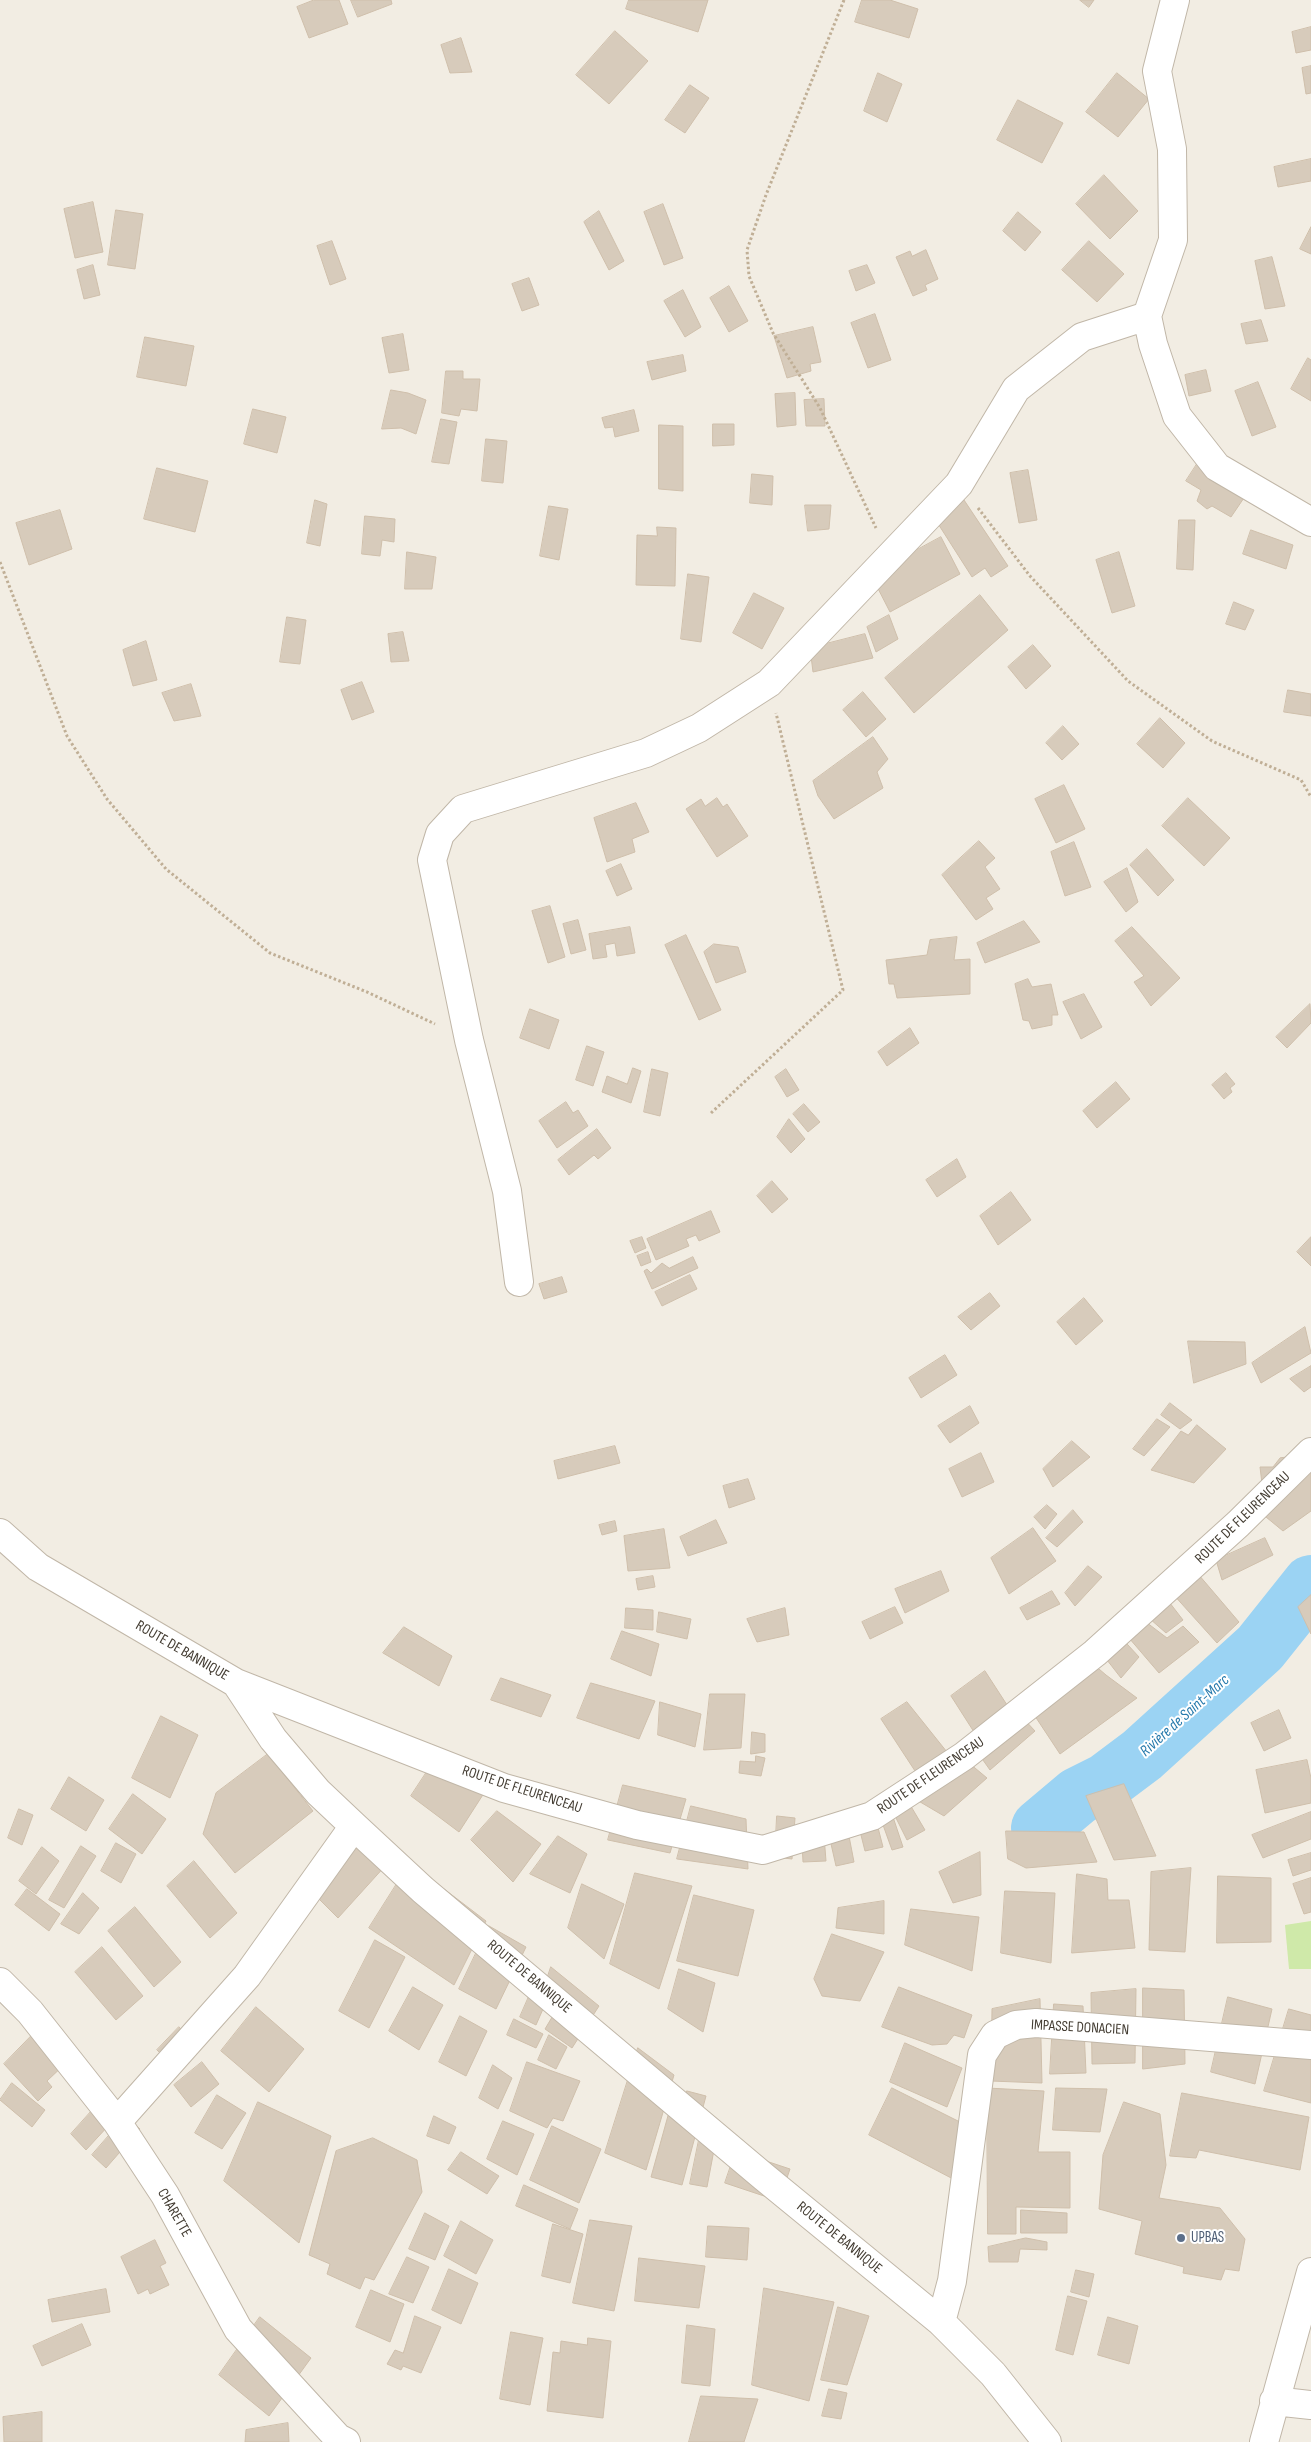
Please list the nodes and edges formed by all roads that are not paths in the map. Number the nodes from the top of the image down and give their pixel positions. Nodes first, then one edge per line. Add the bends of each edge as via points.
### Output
1 (1175, 0) edge
2 (1146, 316) junction
3 (1311, 522) edge
4 (519, 1282) dead end
5 (1311, 1452) edge
6 (0, 1533) edge
7 (236, 1683) junction
8 (354, 1826) junction
9 (0, 1982) edge
10 (1311, 2045) edge
11 (117, 2122) junction
12 (1311, 2272) edge
13 (941, 2322) junction
14 (1274, 2401) junction
15 (1311, 2405) edge
16 (346, 2442) edge
17 (1047, 2442) edge
18 (1264, 2442) edge

1 - 2 street via 1157,71 1172,148 1173,240
2 - 3 street via 1152,344 1177,416 1217,468
2 - 4 street via 1082,337 1016,389 959,484 769,683 699,728 646,753 463,810 440,834 432,860 469,1040 506,1192
5 - 7 street, ROUTE DE FLEURENCEAU via 1238,1524 1095,1652 964,1756 872,1816 762,1850 637,1825 504,1788
6 - 7 street, ROUTE DE BANNIQUE via 38,1567
7 - 8 street, ROUTE DE BANNIQUE via 273,1738 318,1792
8 - 11 street via 247,1976
8 - 13 street, ROUTE DE BANNIQUE via 423,1890
9 - 11 street, CHARETTE via 30,2012
10 - 13 street, IMPASSE DONACIEN via 1036,2023 1016,2025 995,2035 982,2055 952,2280
11 - 16 street, CHARETTE via 165,2195 238,2329 338,2438
12 - 14 street
13 - 17 street, ROUTE DE BANNIQUE via 993,2374
14 - 15 street
14 - 18 street

